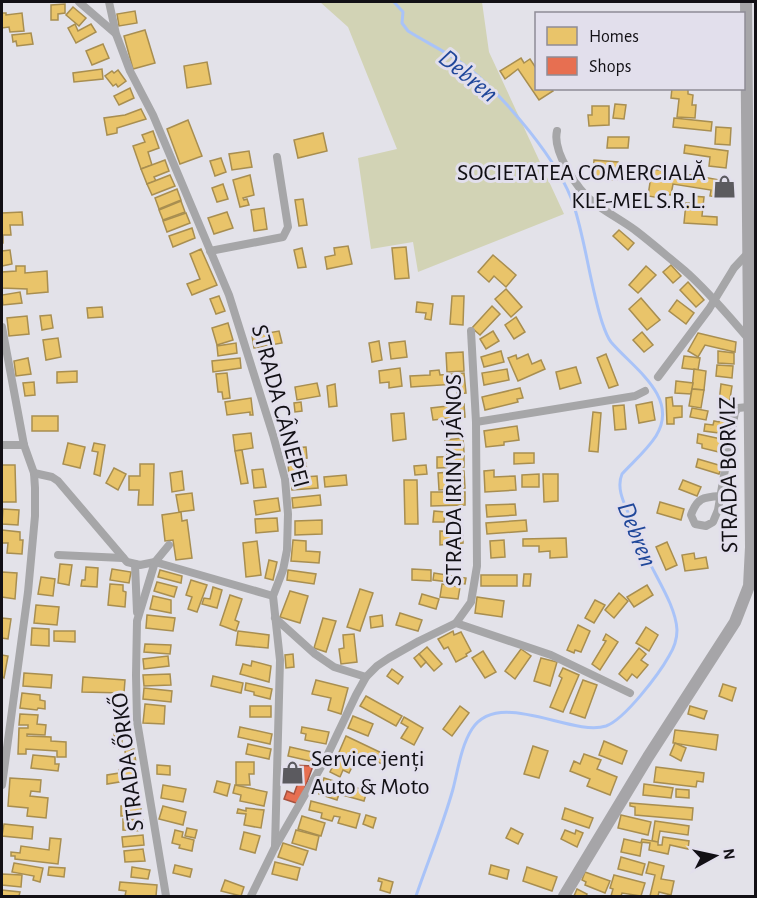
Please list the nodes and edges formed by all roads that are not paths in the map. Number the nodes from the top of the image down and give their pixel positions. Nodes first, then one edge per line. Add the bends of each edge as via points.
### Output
1 (79, 2) edge
2 (109, 2) edge
3 (746, 2) edge
4 (116, 34) junction
5 (557, 131) dead end
6 (278, 157) dead end
7 (210, 250) junction
8 (748, 253) junction
9 (715, 300) junction
10 (2, 327) edge
11 (471, 331) dead end
12 (747, 337) junction
13 (658, 377) dead end
14 (645, 391) dead end
15 (748, 406) junction
16 (476, 422) junction
17 (2, 445) edge
18 (24, 445) junction
19 (33, 473) junction
20 (720, 496) dead end
21 (169, 545) dead end
22 (58, 555) dead end
23 (123, 558) junction
24 (155, 562) junction
25 (135, 564) junction
26 (273, 596) junction
27 (274, 618) junction
28 (137, 621) junction
29 (456, 623) junction
30 (366, 677) junction
31 (630, 693) dead end
32 (2, 785) edge
33 (275, 847) junction
34 (166, 897) edge
35 (251, 897) edge
36 (564, 897) edge

1 - 4 street, STRADA CÂNEPEI
2 - 4 street, STRADA CÂNEPEI
3 - 8 main road, STRADA BORVIZ
4 - 7 street, STRADA CÂNEPEI
5 - 9 street via 559,152 570,175 592,201 633,229
6 - 7 street via 287,232 283,237
7 - 26 street, STRADA CÂNEPEI via 229,295 285,479 287,550
8 - 9 street
8 - 12 main road, STRADA BORVIZ
9 - 12 street
9 - 13 street
10 - 18 street
11 - 16 street, STRADA IRINYI JÁNOS
12 - 15 main road, STRADA BORVIZ
14 - 16 street via 635,396
15 - 20 street via 735,412
15 - 36 main road, STRADA BORVIZ via 751,567 743,605
16 - 29 street, STRADA IRINYI JÁNOS via 475,582 471,602
17 - 18 street
18 - 19 street
19 - 23 street via 57,481
19 - 32 street via 35,516 28,592
21 - 24 street, STRADA ŐRKŐ
22 - 23 street
23 - 25 street
24 - 25 street
24 - 26 street
24 - 28 street, STRADA ŐRKŐ
25 - 28 street, STRADA ŐRKŐ
26 - 27 street, STRADA CÂNEPEI
27 - 30 street via 333,667
27 - 33 street, STRADA CÂNEPEI via 280,688
28 - 34 street, STRADA ŐRKŐ via 137,721
29 - 30 street via 389,658
29 - 31 street via 550,655
30 - 33 street
33 - 35 street

